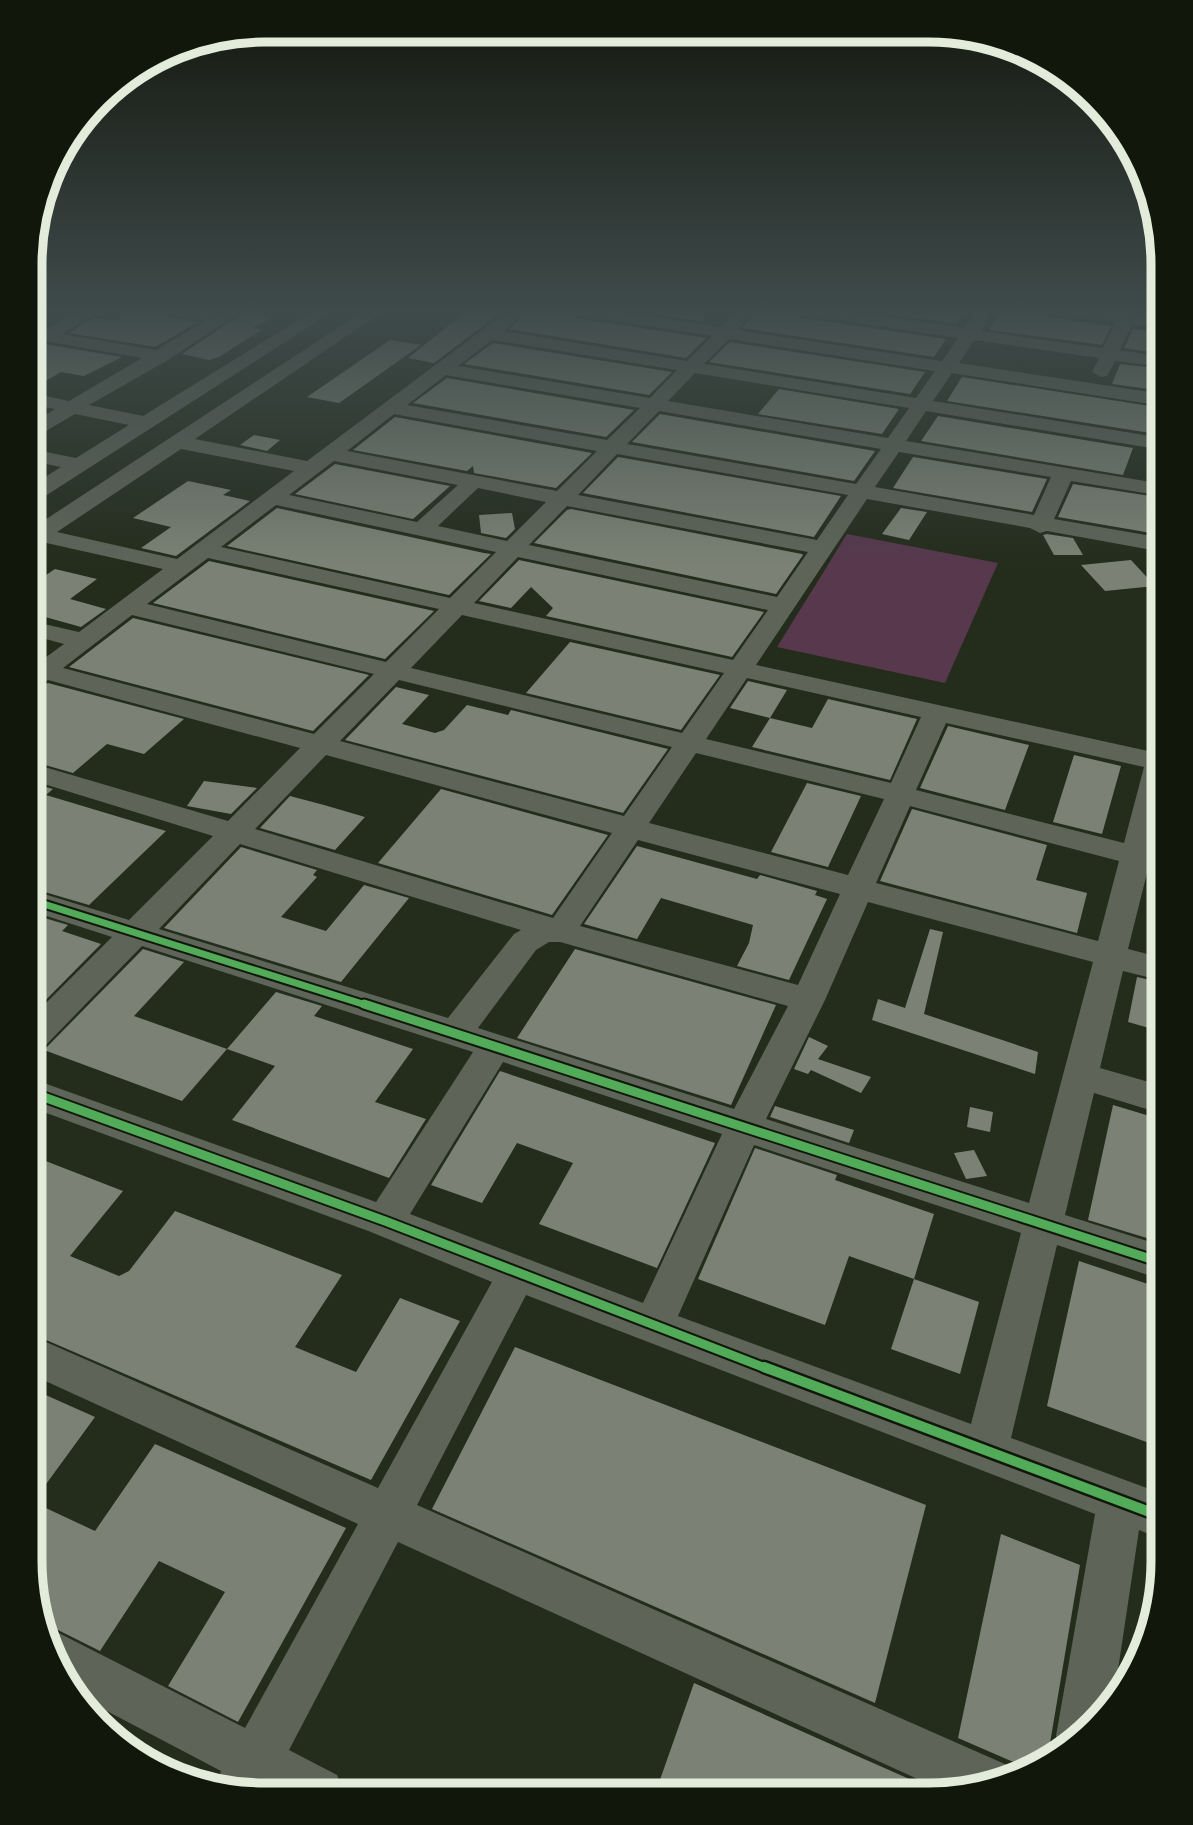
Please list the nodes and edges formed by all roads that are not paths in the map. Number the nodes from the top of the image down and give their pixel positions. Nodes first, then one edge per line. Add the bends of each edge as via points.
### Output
1 (92, 395) edge
2 (192, 395) edge
3 (249, 395) edge
4 (408, 395) edge
5 (597, 395) edge
6 (664, 395) edge
7 (867, 395) edge
8 (928, 395) edge
9 (1092, 395) edge
10 (1130, 395) edge
11 (1151, 398) edge
12 (42, 401) edge
13 (922, 404) junction
14 (655, 405) junction
15 (71, 407) junction
16 (391, 408) junction
17 (147, 423) junction
18 (42, 425) edge
19 (1076, 429) junction
20 (1151, 441) edge
21 (177, 442) junction
22 (894, 445) junction
23 (613, 447) junction
24 (331, 454) junction
25 (42, 457) edge
26 (79, 465) junction
27 (311, 468) junction
28 (1063, 474) junction
29 (473, 482) junction
30 (42, 488) edge
31 (1151, 489) edge
32 (862, 492) junction
33 (272, 498) junction
34 (562, 499) junction
35 (1041, 526) junction
36 (421, 530) junction
37 (42, 531) edge
38 (42, 537) edge
39 (1151, 543) edge
40 (823, 548) junction
41 (204, 550) junction
42 (512, 550) junction
43 (182, 567) junction
44 (457, 606) junction
45 (128, 607) junction
46 (783, 607) junction
47 (42, 631) edge
48 (83, 641) junction
49 (739, 668) junction
50 (42, 672) edge
51 (391, 673) junction
52 (42, 677) edge
53 (937, 712) junction
54 (689, 743) junction
55 (320, 746) junction
56 (1151, 755) edge
57 (42, 774) edge
58 (899, 794) junction
59 (630, 830) junction
60 (234, 832) junction
61 (1149, 859) edge
62 (856, 890) junction
63 (42, 903) edge
64 (560, 931) junction
65 (135, 933) junction
66 (1110, 957) junction
67 (1151, 967) edge
68 (808, 1000) junction
69 (42, 1028) edge
70 (455, 1033) junction
71 (495, 1046) junction
72 (1080, 1076) junction
73 (1151, 1097) edge
74 (42, 1101) edge
75 (743, 1128) junction
76 (386, 1221) junction
77 (1043, 1225) junction
78 (1151, 1259) edge
79 (517, 1274) junction
80 (653, 1326) junction
81 (42, 1359) edge
82 (986, 1450) junction
83 (1142, 1509) edge
84 (388, 1515) junction
85 (69, 1665) edge
86 (1087, 1716) edge
87 (247, 1777) edge
88 (976, 1778) edge
89 (272, 1783) edge

1 - 15 street
2 - 17 street
3 - 21 street
4 - 16 street
5 - 14 street
6 - 14 street
7 - 13 street
8 - 13 street
9 - 19 street
10 - 11 street
12 - 15 street
13 - 19 street
13 - 22 street
14 - 22 street
14 - 23 street
15 - 17 street
15 - 18 street
16 - 23 street
16 - 24 street
17 - 26 street
19 - 20 street
21 - 27 street
21 - 37 street
22 - 28 street
22 - 32 street
23 - 32 street
23 - 34 street
24 - 27 street
24 - 29 street
25 - 26 street
26 - 30 street
27 - 33 street
28 - 31 street
28 - 35 street
29 - 34 street
29 - 36 street
32 - 35 street
32 - 40 street
33 - 36 street
33 - 41 street
34 - 40 street
34 - 42 street
35 - 39 street
36 - 42 street
38 - 43 street
40 - 46 street
41 - 43 street
41 - 44 street
42 - 44 street
42 - 46 street
43 - 45 street
44 - 49 street
44 - 51 street
45 - 48 street
45 - 51 street
46 - 49 street
47 - 48 street
48 - 50 street
49 - 53 street
49 - 54 street
51 - 54 street
51 - 55 street
52 - 55 street
53 - 56 street
53 - 58 street
54 - 58 street
54 - 59 street
55 - 59 street
55 - 60 street
57 - 60 street
58 - 61 street
58 - 62 street
59 - 62 street
59 - 64 street
60 - 64 street
60 - 65 street
61 - 66 street
62 - 66 street
62 - 68 street
63 - 65 street
64 - 68 street
64 - 70 street via 542,932 525,942
65 - 69 street
65 - 70 street
66 - 67 street
66 - 72 street
68 - 75 street
70 - 71 street
71 - 75 street
71 - 76 street
72 - 73 street
72 - 77 street
74 - 76 street
75 - 77 street
75 - 80 street
76 - 79 street
77 - 78 street
77 - 82 street
79 - 80 street
79 - 84 street
80 - 82 street
81 - 84 street
82 - 83 street
83 - 86 street
84 - 87 street
84 - 88 street
85 - 87 street
87 - 89 street

